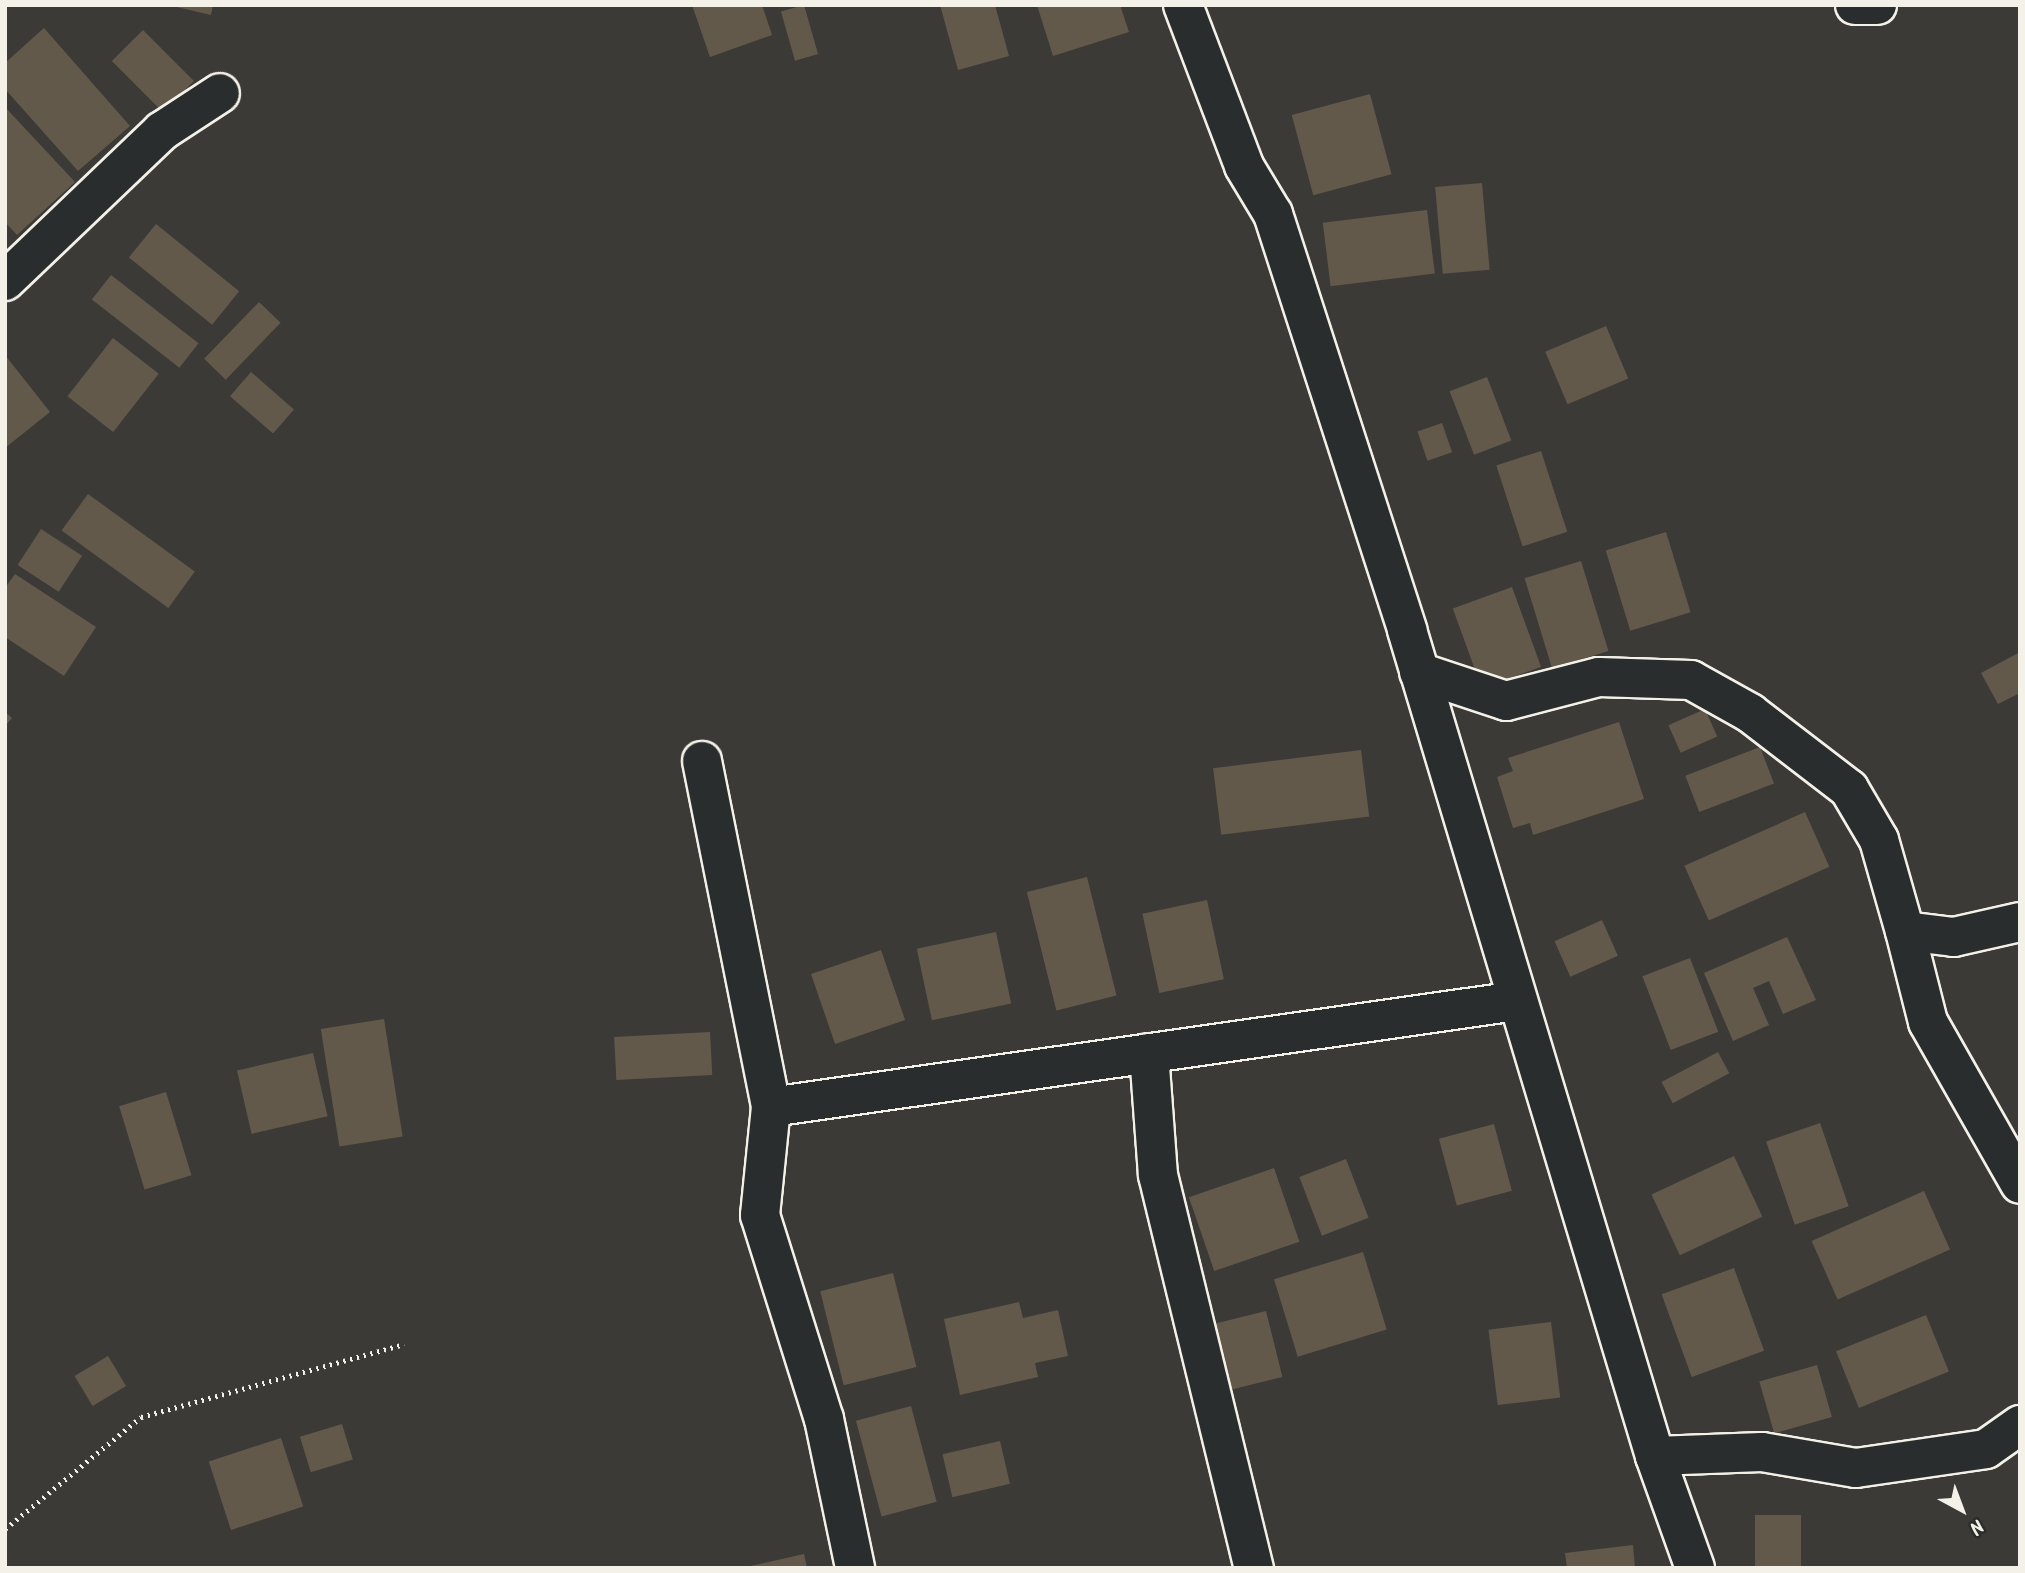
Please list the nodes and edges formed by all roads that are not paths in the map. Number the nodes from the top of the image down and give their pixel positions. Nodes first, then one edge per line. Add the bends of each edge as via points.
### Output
1 (1183, 5) edge
2 (1855, 5) edge
3 (1877, 5) edge
4 (220, 93) dead end
5 (5, 281) edge
6 (1419, 671) junction
7 (702, 761) dead end
8 (2020, 922) edge
9 (1905, 931) junction
10 (1517, 1001) junction
11 (1149, 1053) junction
12 (771, 1107) junction
13 (2020, 1184) edge
14 (2020, 1425) edge
15 (1655, 1456) junction
16 (855, 1568) edge
17 (1254, 1568) edge
18 (1695, 1568) edge

1 - 6 street via 1244,166 1273,214
2 - 3 street
4 - 5 street via 162,131
6 - 9 street via 1506,701 1599,677 1691,680 1750,713 1849,789 1879,840
6 - 10 street
7 - 12 street
8 - 9 street via 1954,937
9 - 13 street via 1928,1021
10 - 11 street
10 - 15 street
11 - 12 street
11 - 17 street via 1158,1175
12 - 16 street via 760,1215 824,1419
14 - 15 street via 1986,1449 1856,1468 1762,1452
15 - 18 street

